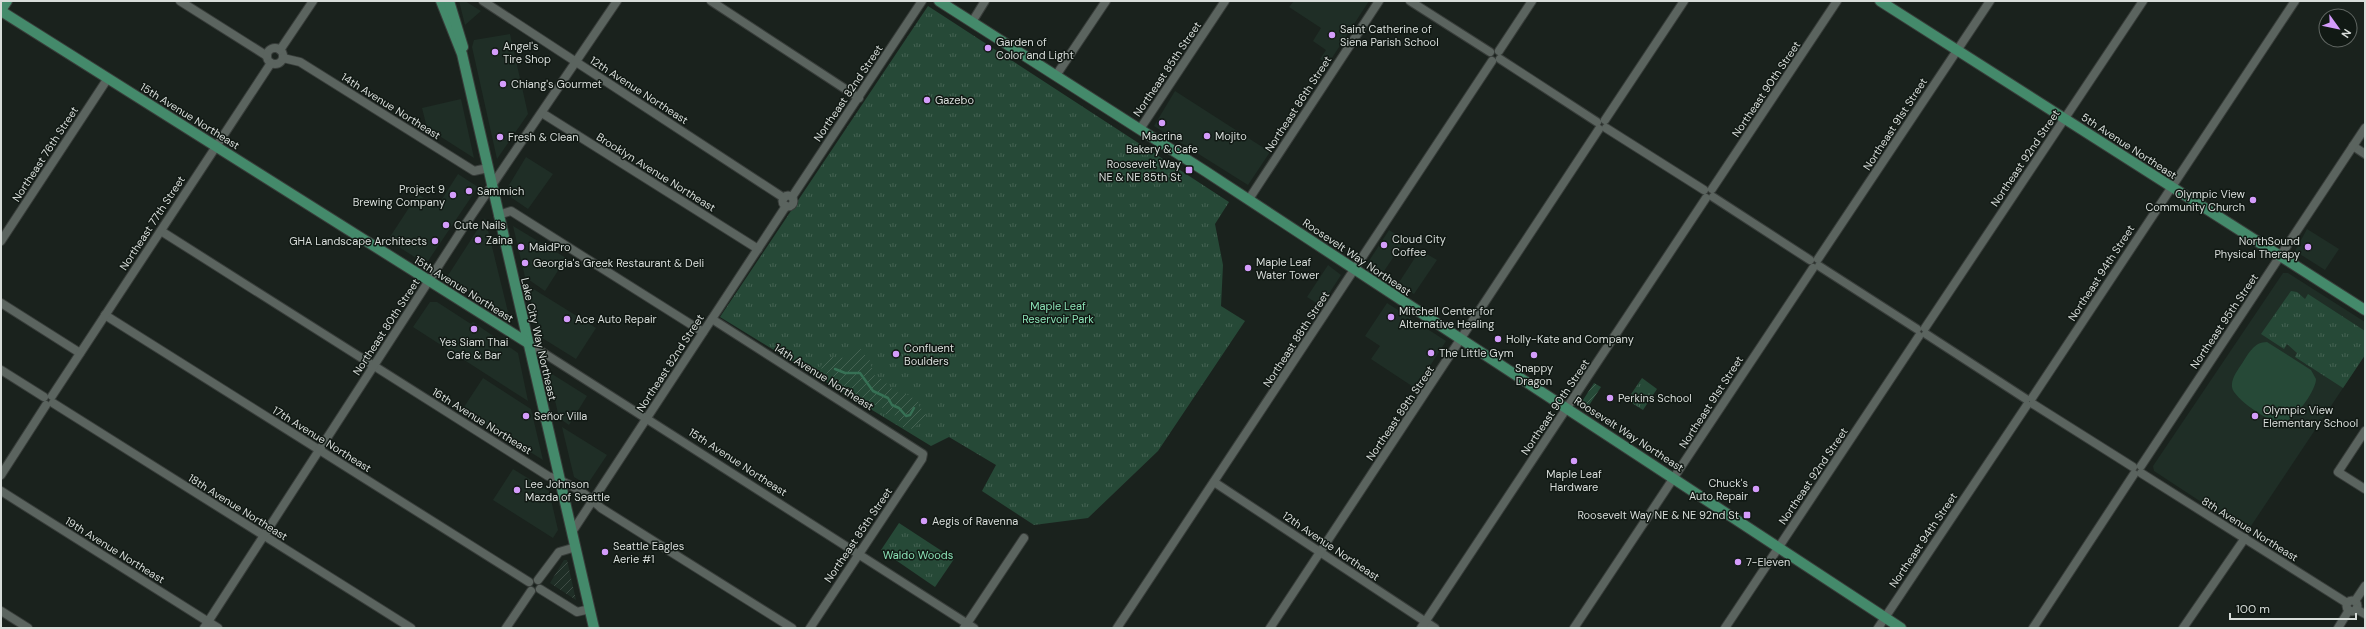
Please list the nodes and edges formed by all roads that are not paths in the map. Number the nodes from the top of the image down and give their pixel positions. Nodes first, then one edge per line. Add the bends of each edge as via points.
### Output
1 (7, 1) edge
2 (180, 1) edge
3 (313, 1) edge
4 (441, 1) edge
5 (449, 1) edge
6 (483, 1) edge
7 (617, 1) edge
8 (712, 1) edge
9 (922, 1) edge
10 (939, 1) edge
11 (985, 1) edge
12 (1106, 1) edge
13 (1225, 1) edge
14 (1379, 1) edge
15 (1410, 1) edge
16 (1532, 1) edge
17 (1684, 1) edge
18 (1837, 1) edge
19 (1880, 1) edge
20 (1990, 1) edge
21 (2143, 1) edge
22 (2295, 1) edge
23 (1, 11) edge
24 (972, 22) junction
25 (1957, 50) junction
26 (281, 54) junction
27 (462, 54) junction
28 (1495, 56) junction
29 (269, 60) junction
30 (576, 62) junction
31 (1057, 74) junction
32 (108, 78) junction
33 (859, 98) junction
34 (542, 112) junction
35 (2065, 119) junction
36 (1602, 125) junction
37 (2365, 128) edge
38 (1140, 129) junction
39 (2353, 146) junction
40 (216, 147) junction
41 (2365, 154) edge
42 (488, 168) junction
43 (492, 186) junction
44 (2170, 187) junction
45 (1709, 194) junction
46 (1249, 199) junction
47 (787, 200) junction
48 (498, 215) junction
49 (161, 231) junction
50 (1, 242) edge
51 (758, 249) junction
52 (2280, 256) junction
53 (1815, 263) junction
54 (1354, 270) junction
55 (429, 281) junction
56 (1, 303) edge
57 (2365, 310) edge
58 (105, 315) junction
59 (712, 319) junction
60 (703, 332) junction
61 (1922, 332) junction
62 (1461, 340) junction
63 (528, 343) junction
64 (80, 353) junction
65 (374, 366) junction
66 (1, 370) edge
67 (49, 400) junction
68 (2030, 401) junction
69 (1567, 408) junction
70 (647, 417) junction
71 (2365, 431) edge
72 (319, 450) junction
73 (923, 454) joint
74 (2137, 470) junction
75 (1, 475) edge
76 (1674, 478) junction
77 (560, 480) junction
78 (1214, 482) junction
79 (2365, 489) edge
80 (1, 491) edge
81 (593, 500) junction
82 (572, 532) junction
83 (263, 537) junction
84 (1024, 538) dead end
85 (2244, 538) junction
86 (576, 547) junction
87 (1778, 547) junction
88 (1320, 552) junction
89 (859, 554) junction
90 (538, 580) junction
91 (529, 582) junction
92 (2365, 586) edge
93 (540, 589) junction
94 (531, 591) junction
95 (2352, 606) junction
96 (590, 609) junction
97 (1, 611) edge
98 (2365, 614) edge
99 (1885, 618) junction
100 (206, 625) edge
101 (1423, 625) edge
102 (965, 626) edge
103 (28, 628) edge
104 (218, 628) edge
105 (411, 628) edge
106 (506, 628) edge
107 (594, 628) edge
108 (792, 628) edge
109 (810, 628) edge
110 (974, 628) edge
111 (1117, 628) edge
112 (1270, 628) edge
113 (1434, 628) edge
114 (1574, 628) edge
115 (1725, 628) edge
116 (1878, 628) edge
117 (1901, 628) edge
118 (2033, 628) edge
119 (2183, 628) edge
120 (2338, 628) edge

1 - 23 main road
2 - 29 street
3 - 26 street
4 - 27 main road, Lake City Way Northeast
5 - 27 main road, Lake City Way Northeast via 460,33
6 - 30 street, 12th Avenue Northeast
7 - 30 street, Northeast 80th Street
8 - 33 street
9 - 33 street, Northeast 82nd Street
10 - 24 main road, Roosevelt Way Northeast
11 - 24 street
12 - 31 street
13 - 38 street, Northeast 85th Street
14 - 46 street, Northeast 86th Street
15 - 28 street, 8th Avenue Northeast
16 - 28 street, Northeast 88th Street
17 - 36 street, Northeast 89th Street
18 - 45 street, Northeast 90th Street
19 - 25 main road, 5th Avenue Northeast
20 - 25 street, Northeast 91st Street
21 - 35 street, Northeast 92nd Street
22 - 44 street, Northeast 94th Street
23 - 32 main road, 15th Avenue Northeast
24 - 31 main road, Roosevelt Way Northeast
25 - 35 main road, 5th Avenue Northeast
25 - 53 street, Northeast 91st Street
26 - 29 street via 279,63
26 - 29 street via 271,50
26 - 42 street, 14th Avenue Northeast via 300,62 474,171
27 - 42 main road, Lake City Way Northeast
28 - 36 street, 8th Avenue Northeast
28 - 54 street, Northeast 88th Street
29 - 40 street, Northeast 77th Street
30 - 34 street, Northeast 80th Street
30 - 47 street, 12th Avenue Northeast
31 - 38 main road, Roosevelt Way Northeast
32 - 40 main road, 15th Avenue Northeast
32 - 50 street, Northeast 76th Street
33 - 47 street, Northeast 82nd Street
34 - 43 street, Northeast 80th Street
34 - 51 street, Brooklyn Avenue Northeast
35 - 44 main road, 5th Avenue Northeast
35 - 61 street, Northeast 92nd Street
36 - 45 street, 8th Avenue Northeast
36 - 62 street, Northeast 89th Street
37 - 39 street, Northeast 95th Street
38 - 46 main road, Roosevelt Way Northeast
39 - 41 street
39 - 52 street, Northeast 95th Street
40 - 49 street, Northeast 77th Street
40 - 55 main road, 15th Avenue Northeast
42 - 43 main road, Lake City Way Northeast
43 - 48 main road, Lake City Way Northeast
43 - 55 street, Northeast 80th Street
44 - 52 main road, 5th Avenue Northeast
44 - 68 street, Northeast 94th Street
45 - 53 street, 8th Avenue Northeast
45 - 69 street, Northeast 90th Street
46 - 54 main road, Roosevelt Way Northeast
47 - 51 street, Northeast 82nd Street
48 - 60 street via 511,211
48 - 63 main road, Lake City Way Northeast
49 - 58 street, Northeast 77th Street
49 - 65 street, 16th Avenue Northeast
51 - 59 street, Northeast 82nd Street
52 - 57 main road, 5th Avenue Northeast
52 - 74 street, Northeast 95th Street
53 - 61 street, 8th Avenue Northeast
53 - 76 street, Northeast 91st Street
54 - 62 main road, Roosevelt Way Northeast
54 - 78 street, Northeast 88th Street
55 - 63 main road, 15th Avenue Northeast
55 - 65 street, Northeast 80th Street
56 - 64 street
58 - 64 street, Northeast 77th Street
58 - 72 street, 17th Avenue Northeast
59 - 60 street, Northeast 82nd Street
59 - 73 street, 14th Avenue Northeast
60 - 70 street, Northeast 82nd Street
61 - 68 street, 8th Avenue Northeast
61 - 87 street, Northeast 92nd Street
62 - 69 main road, Roosevelt Way Northeast
62 - 88 street, Northeast 89th Street
63 - 70 street, 15th Avenue Northeast
63 - 77 main road, Lake City Way Northeast
64 - 67 street, Northeast 77th Street
65 - 72 street, Northeast 80th Street
65 - 77 street, 16th Avenue Northeast via 548,476
66 - 67 street, 18th Avenue Northeast
67 - 75 street, Northeast 77th Street
67 - 83 street, 18th Avenue Northeast
68 - 74 street, 8th Avenue Northeast
68 - 99 street, Northeast 94th Street
69 - 76 main road, Roosevelt Way Northeast
69 - 101 street, Northeast 90th Street
70 - 81 street, Northeast 82nd Street
70 - 89 street, 15th Avenue Northeast
71 - 79 street via 2338,472
72 - 83 street, Northeast 80th Street
72 - 91 street, 17th Avenue Northeast
73 - 89 street, Northeast 85th Street
74 - 85 street, 8th Avenue Northeast
74 - 118 street, Northeast 95th Street
76 - 87 main road, Roosevelt Way Northeast
76 - 114 street, Northeast 91st Street
77 - 81 street, 16th Avenue Northeast
77 - 82 main road, Lake City Way Northeast
78 - 88 street, 12th Avenue Northeast
78 - 111 street, Northeast 88th Street
80 - 100 street, 19th Avenue Northeast
81 - 82 street, Northeast 82nd Street
81 - 108 street, 16th Avenue Northeast via 601,508
82 - 86 main road, Lake City Way Northeast
83 - 100 street, Northeast 80th Street
83 - 105 street, 18th Avenue Northeast
84 - 102 street
85 - 95 street, 8th Avenue Northeast
85 - 119 street
86 - 90 street via 559,552
86 - 96 main road, Lake City Way Northeast
87 - 99 main road, Roosevelt Way Northeast
87 - 115 street, Northeast 92nd Street
88 - 101 street, 12th Avenue Northeast
88 - 112 street, Northeast 89th Street
89 - 102 street, 15th Avenue Northeast
89 - 109 street, Northeast 85th Street
90 - 91 street via 533,579
90 - 93 street
91 - 94 street via 528,587
92 - 95 street
93 - 94 street via 536,592
93 - 96 street via 577,612
94 - 106 street
95 - 98 street, 8th Avenue Northeast
95 - 120 street
96 - 107 main road, Lake City Way Northeast
97 - 103 street
99 - 116 street, Northeast 94th Street
99 - 117 main road, Roosevelt Way Northeast
100 - 104 street, 19th Avenue Northeast
101 - 113 street, 12th Avenue Northeast
102 - 110 street, 15th Avenue Northeast

